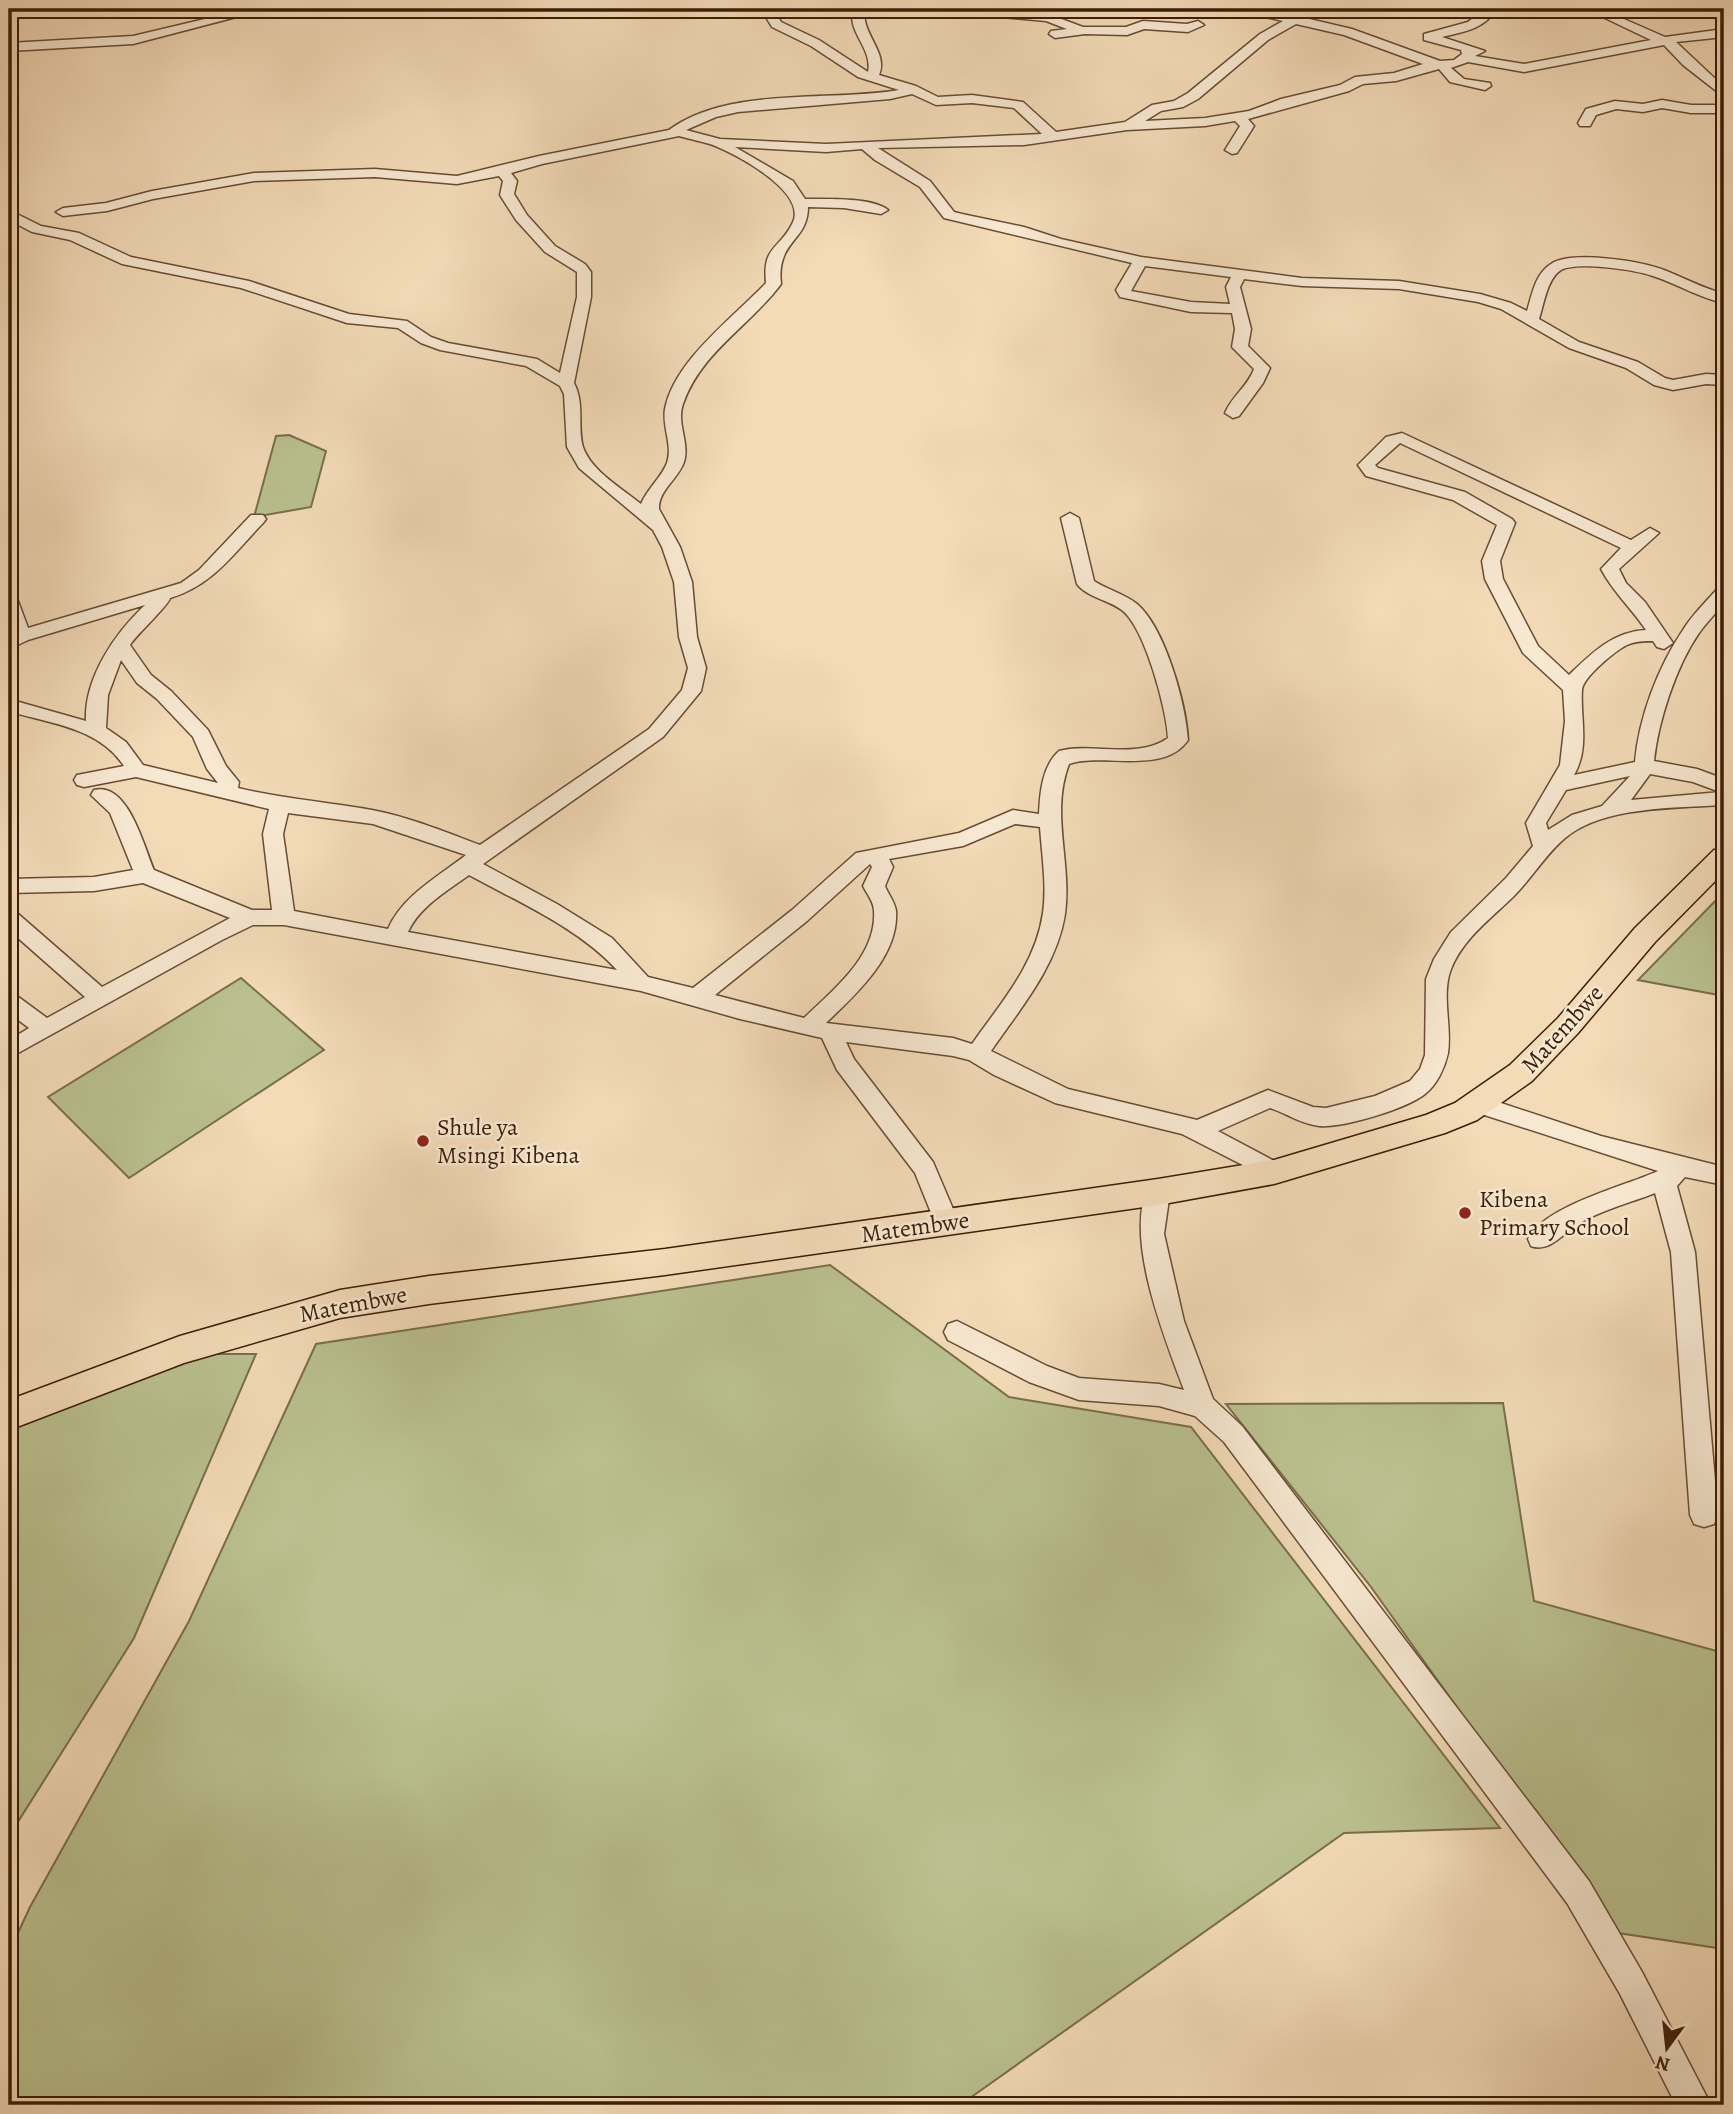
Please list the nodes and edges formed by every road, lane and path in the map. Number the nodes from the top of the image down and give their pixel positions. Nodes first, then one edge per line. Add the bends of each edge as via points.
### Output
1 (261, 9) edge
2 (767, 9) edge
3 (859, 9) edge
4 (958, 9) edge
5 (1026, 9) edge
6 (1060, 9) edge
7 (1248, 9) edge
8 (1312, 9) edge
9 (1490, 9) edge
10 (1592, 9) edge
11 (1712, 9) edge
12 (1724, 9) edge
13 (992, 11) junction
14 (1048, 18) junction
15 (1294, 20) junction
16 (1198, 24) dead end
17 (1085, 30) junction
18 (1724, 33) edge
19 (1055, 34) dead end
20 (1666, 40) junction
21 (9, 47) edge
22 (1467, 53) junction
23 (1443, 65) junction
24 (871, 78) junction
25 (1485, 86) dead end
26 (911, 89) junction
27 (1724, 93) edge
28 (1724, 109) edge
29 (1239, 117) junction
30 (1585, 123) dead end
31 (1127, 126) junction
32 (674, 132) junction
33 (1054, 137) junction
34 (717, 142) junction
35 (866, 145) junction
36 (1232, 150) dead end
37 (503, 171) junction
38 (801, 203) junction
39 (881, 210) dead end
40 (63, 212) dead end
41 (9, 214) edge
42 (1141, 261) junction
43 (1239, 275) junction
44 (1724, 299) edge
45 (1238, 309) junction
46 (1531, 321) junction
47 (1724, 380) edge
48 (566, 383) junction
49 (1233, 413) dead end
50 (1070, 518) dead end
51 (257, 519) dead end
52 (1650, 533) dead end
53 (665, 534) junction
54 (1633, 547) junction
55 (187, 587) junction
56 (1724, 592) edge
57 (9, 601) edge
58 (1660, 635) junction
59 (15, 639) edge
60 (121, 646) junction
61 (1675, 661) junction
62 (1572, 688) junction
63 (19, 708) dead end
64 (96, 730) junction
65 (1644, 766) junction
66 (136, 770) junction
67 (84, 780) dead end
68 (1561, 784) junction
69 (228, 793) junction
70 (1724, 794) edge
71 (101, 795) dead end
72 (280, 805) junction
73 (1609, 811) junction
74 (1051, 822) junction
75 (1543, 846) junction
76 (875, 855) junction
77 (1724, 857) edge
78 (475, 860) junction
79 (145, 875) junction
80 (9, 886) edge
81 (284, 917) junction
82 (9, 918) edge
83 (250, 918) junction
84 (396, 936) junction
85 (641, 983) junction
86 (99, 997) junction
87 (697, 997) junction
88 (9, 1002) edge
89 (45, 1028) junction
90 (819, 1029) junction
91 (9, 1050) edge
92 (977, 1054) junction
93 (1480, 1105) junction
94 (1197, 1130) junction
95 (1274, 1172) junction
96 (1672, 1173) junction
97 (1724, 1176) edge
98 (1158, 1192) junction
99 (947, 1223) junction
100 (1540, 1239) dead end
101 (957, 1332) dead end
102 (1203, 1406) junction
103 (9, 1415) edge
104 (1703, 1515) dead end
105 (1694, 2105) edge

1 - 21 street via 133,40
2 - 24 street via 776,24
3 - 24 street via 856,27 876,63
4 - 13 street
5 - 13 street
6 - 14 street
7 - 15 street
8 - 15 street
9 - 22 street via 1471,24 1422,39
10 - 20 street
11 - 12 street
13 - 14 street
14 - 17 street
15 - 23 street via 1348,32
15 - 31 street via 1264,37 1193,96 1157,108
16 - 17 street
17 - 19 street
18 - 20 street
20 - 22 street via 1522,68
20 - 27 street
22 - 23 street
23 - 25 street via 1452,79
23 - 29 street via 1360,80
24 - 26 street
26 - 32 street via 830,102 746,107 686,123
26 - 33 street via 936,101 972,99 1018,105
28 - 30 street via 1615,106 1591,112
29 - 31 street
29 - 36 street via 1247,126
31 - 33 street
32 - 34 street
32 - 37 street
33 - 35 street
34 - 35 street via 826,148
34 - 38 street via 788,184
35 - 42 street via 925,184 949,215
37 - 40 street via 451,180 375,173 254,177
37 - 48 street via 509,181 507,195 521,217 550,249 584,272 584,297
38 - 39 street
38 - 53 street via 801,221 774,257 775,284 702,356 673,406 677,460 650,503
41 - 48 street via 37,229 74,236 127,261 243,284 347,318 402,324 445,347 530,362
42 - 43 street
42 - 45 street via 1123,290 1125,294 1181,306
43 - 45 street via 1233,287
43 - 46 street via 1439,290 1494,301
44 - 46 street via 1657,272 1576,262 1557,266 1545,278
45 - 49 street via 1243,329 1241,350 1262,368 1254,389 1239,398
46 - 47 street via 1660,382
48 - 53 street via 572,394 575,447 580,458
50 - 74 street via 1086,584 1128,606 1139,617 1165,680 1178,740 1143,754 1063,757 1049,799
51 - 55 street
52 - 54 street
53 - 78 street via 683,582 688,637 697,668 691,691 656,733
54 - 58 street via 1612,565 1612,576
54 - 62 street via 1402,438 1392,440 1366,465 1372,472 1459,495 1506,523 1491,561 1494,579 1530,649
55 - 59 street
55 - 60 street via 146,613
56 - 61 street via 1691,631
57 - 59 street
58 - 61 street
58 - 62 street via 1622,640 1586,667
60 - 64 street via 96,700
60 - 69 street via 144,679 201,734 229,782
61 - 65 street via 1647,733
62 - 68 street via 1574,742
63 - 64 street
64 - 66 street via 124,751
65 - 68 street
65 - 70 street via 1687,774
65 - 73 street via 1637,781
66 - 67 street
66 - 69 street
68 - 75 street via 1536,824
69 - 72 street
70 - 73 street
71 - 79 street via 119,809
72 - 78 street via 373,817 413,828
72 - 81 street via 273,834
73 - 75 street via 1564,828
74 - 76 street via 1013,817 962,839
74 - 92 street via 1055,893 1050,933 1038,966
75 - 94 street via 1522,876 1459,934 1440,967 1436,1057 1416,1089 1325,1118 1268,1099
76 - 87 street via 856,862 824,896
76 - 90 street via 883,867 874,886 885,906 879,941
77 - 93 main road, Matembwe via 1635,946 1551,1047
78 - 84 street via 412,908
78 - 85 street via 604,943
79 - 80 street via 94,884
79 - 83 street
81 - 83 street
81 - 84 street
82 - 86 street
83 - 86 street
84 - 85 street
85 - 87 street
86 - 89 street
87 - 90 street
88 - 89 street
89 - 91 street
90 - 92 street via 941,1044
90 - 99 street via 925,1169
92 - 94 street via 1063,1097
93 - 95 main road, Matembwe via 1434,1125
93 - 96 street
94 - 95 street
95 - 98 main road, Matembwe
96 - 97 street
96 - 100 street via 1571,1216
96 - 104 street via 1665,1186 1683,1252
98 - 99 main road, Matembwe
98 - 102 street via 1152,1234 1171,1321
99 - 103 main road, Matembwe via 340,1304 180,1350
101 - 102 street via 1038,1374 1079,1389 1159,1395
102 - 105 street via 1233,1434 1578,1892

